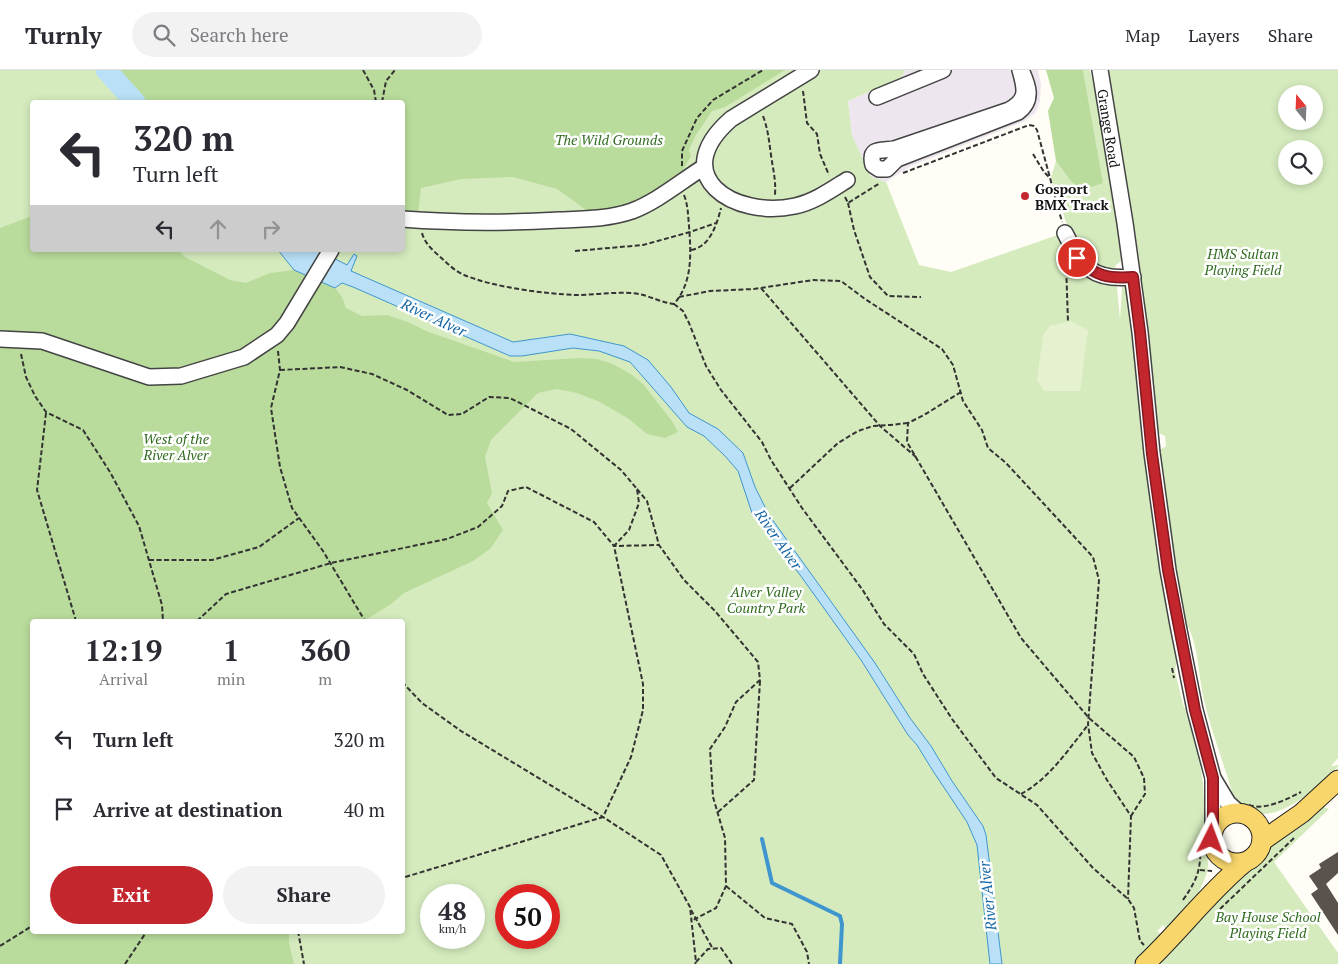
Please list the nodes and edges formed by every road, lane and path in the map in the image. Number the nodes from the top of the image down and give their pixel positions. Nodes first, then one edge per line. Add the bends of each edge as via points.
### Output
1 (363, 70) edge
2 (395, 70) edge
3 (763, 70) edge
4 (943, 70) edge
5 (1021, 70) edge
6 (1100, 70) edge
7 (805, 74) edge
8 (877, 97) dead end
9 (376, 100) edge
10 (382, 100) edge
11 (758, 102) junction
12 (1033, 154) dead end
13 (704, 167) junction
14 (902, 174) dead end
15 (1050, 178) junction
16 (887, 179) dead end
17 (843, 182) junction
18 (680, 183) junction
19 (724, 195) junction
20 (848, 203) junction
21 (774, 207) junction
22 (405, 219) edge
23 (420, 220) junction
24 (716, 222) junction
25 (690, 232) junction
26 (1065, 233) joint
27 (691, 250) junction
28 (575, 251) dead end
29 (330, 252) edge
30 (1066, 263) dead end
31 (1133, 277) junction
32 (761, 288) junction
33 (679, 297) junction
34 (921, 297) dead end
35 (674, 304) junction
36 (1068, 322) dead end
37 (277, 335) junction
38 (0, 339) edge
39 (18, 339) junction
40 (280, 370) junction
41 (961, 392) junction
42 (46, 412) junction
43 (908, 423) junction
44 (880, 426) junction
45 (917, 459) junction
46 (637, 489) junction
47 (789, 489) junction
48 (299, 518) junction
49 (659, 545) junction
50 (614, 546) junction
51 (149, 560) junction
52 (331, 563) junction
53 (75, 619) edge
54 (163, 619) edge
55 (199, 619) edge
56 (364, 619) edge
57 (760, 680) junction
58 (405, 685) edge
59 (1089, 718) junction
60 (1088, 724) junction
61 (1213, 778) junction
62 (1332, 785) edge
63 (1300, 792) dead end
64 (1020, 794) junction
65 (1245, 811) junction
66 (718, 812) junction
67 (1131, 816) junction
68 (602, 817) junction
69 (1213, 831) junction
70 (1296, 836) dead end
71 (1262, 841) junction
72 (1214, 850) junction
73 (1244, 863) junction
74 (405, 877) edge
75 (726, 886) junction
76 (1128, 898) junction
77 (690, 908) junction
78 (1214, 914) dead end
79 (696, 918) junction
80 (691, 921) junction
81 (1183, 926) junction
82 (30, 927) edge
83 (145, 934) edge
84 (299, 934) edge
85 (0, 946) edge
86 (714, 949) junction
87 (1145, 955) edge
88 (695, 963) edge
89 (125, 964) edge
90 (304, 964) edge
91 (732, 964) edge
92 (809, 964) edge

1 - 9 path
2 - 10 path via 386,81
3 - 18 path via 713,100 698,118 682,151
4 - 8 street
5 - 5 street via 1029,93 1018,112 897,159 887,168 879,169 874,164 872,157 880,149 894,149 1017,106 1025,90
6 - 31 street, Grange Road
7 - 11 street
7 - 17 path via 807,122 817,134 826,172
11 - 13 street via 719,129 710,144
11 - 21 path via 768,128 776,180
12 - 15 path
13 - 18 street
13 - 19 street via 706,177
14 - 15 path via 1029,125 1037,130
15 - 26 path
16 - 20 path
17 - 20 path
17 - 21 street via 802,204
18 - 23 street via 631,211 597,218 523,222
18 - 25 path
19 - 21 street via 752,206
19 - 24 path
20 - 34 path via 870,277 888,296
22 - 23 street
23 - 35 path via 422,236 433,250 465,275 514,288 576,295 628,292
24 - 25 path
24 - 27 path via 708,240
25 - 27 path
25 - 28 path via 643,245
26 - 31 street via 1077,258 1094,272 1116,279
27 - 33 path via 690,267
29 - 37 street
30 - 36 path
31 - 61 street, Grange Road via 1168,570 1195,710
32 - 33 path via 710,291
32 - 41 path via 813,280 841,281 942,349 953,365
32 - 44 path
33 - 35 path
35 - 47 path via 683,311 720,390 762,442
37 - 39 street via 244,357 181,376 149,377 42,340
37 - 40 path
38 - 39 street
39 - 42 path via 26,377
40 - 46 path via 340,367 372,374 408,390 448,415 462,414 489,397 510,398 571,429 621,470
40 - 48 path via 271,408 280,466 292,508
41 - 43 path
41 - 59 path via 988,448 1006,463 1092,557 1099,580
42 - 51 path via 83,430 110,472 138,526
42 - 53 path via 37,490
43 - 44 path
43 - 45 path via 907,442
44 - 45 path
44 - 47 path via 858,431 838,442
45 - 59 path via 1021,638
46 - 49 path via 647,501
46 - 50 path via 639,503 629,530
47 - 64 path via 884,624 914,654 952,719 996,778
48 - 51 path via 259,547 221,558
48 - 52 path
49 - 50 path
49 - 57 path via 684,580 758,662
50 - 52 path via 594,522 526,487 508,491 502,506 478,527 455,536
50 - 68 path via 643,684 643,710 631,757
51 - 54 path
52 - 55 path via 226,594
52 - 56 path
57 - 66 path via 754,780
57 - 66 path via 736,702 710,749 713,797
58 - 68 path via 422,703 461,731
59 - 60 path
59 - 67 path via 1134,757 1144,778 1145,794
60 - 64 path via 1047,776 1034,788
60 - 67 path via 1092,753
61 - 65 street, Grange Road via 1228,803
61 - 69 street, Grange Road
62 - 65 main road via 1275,816
62 - 71 main road via 1302,813
63 - 65 path via 1281,802 1252,806
64 - 76 path via 1037,806 1093,868
65 - 69 main road via 1226,815
65 - 71 main road via 1258,825
66 - 75 path via 725,838
67 - 76 path
68 - 74 path
68 - 77 path via 661,855
69 - 72 main road
70 - 78 path
71 - 73 main road via 1258,852
72 - 73 main road via 1227,862
72 - 81 main road via 1216,861 1210,884
73 - 81 main road
75 - 79 path via 716,908
75 - 92 path via 765,918 792,924 807,952
76 - 87 path via 1134,908
77 - 79 path
77 - 80 path
79 - 80 path
79 - 86 path
80 - 88 path
81 - 87 main road
82 - 85 path
83 - 89 path
84 - 90 path
86 - 88 path via 708,950
86 - 91 path via 722,948

